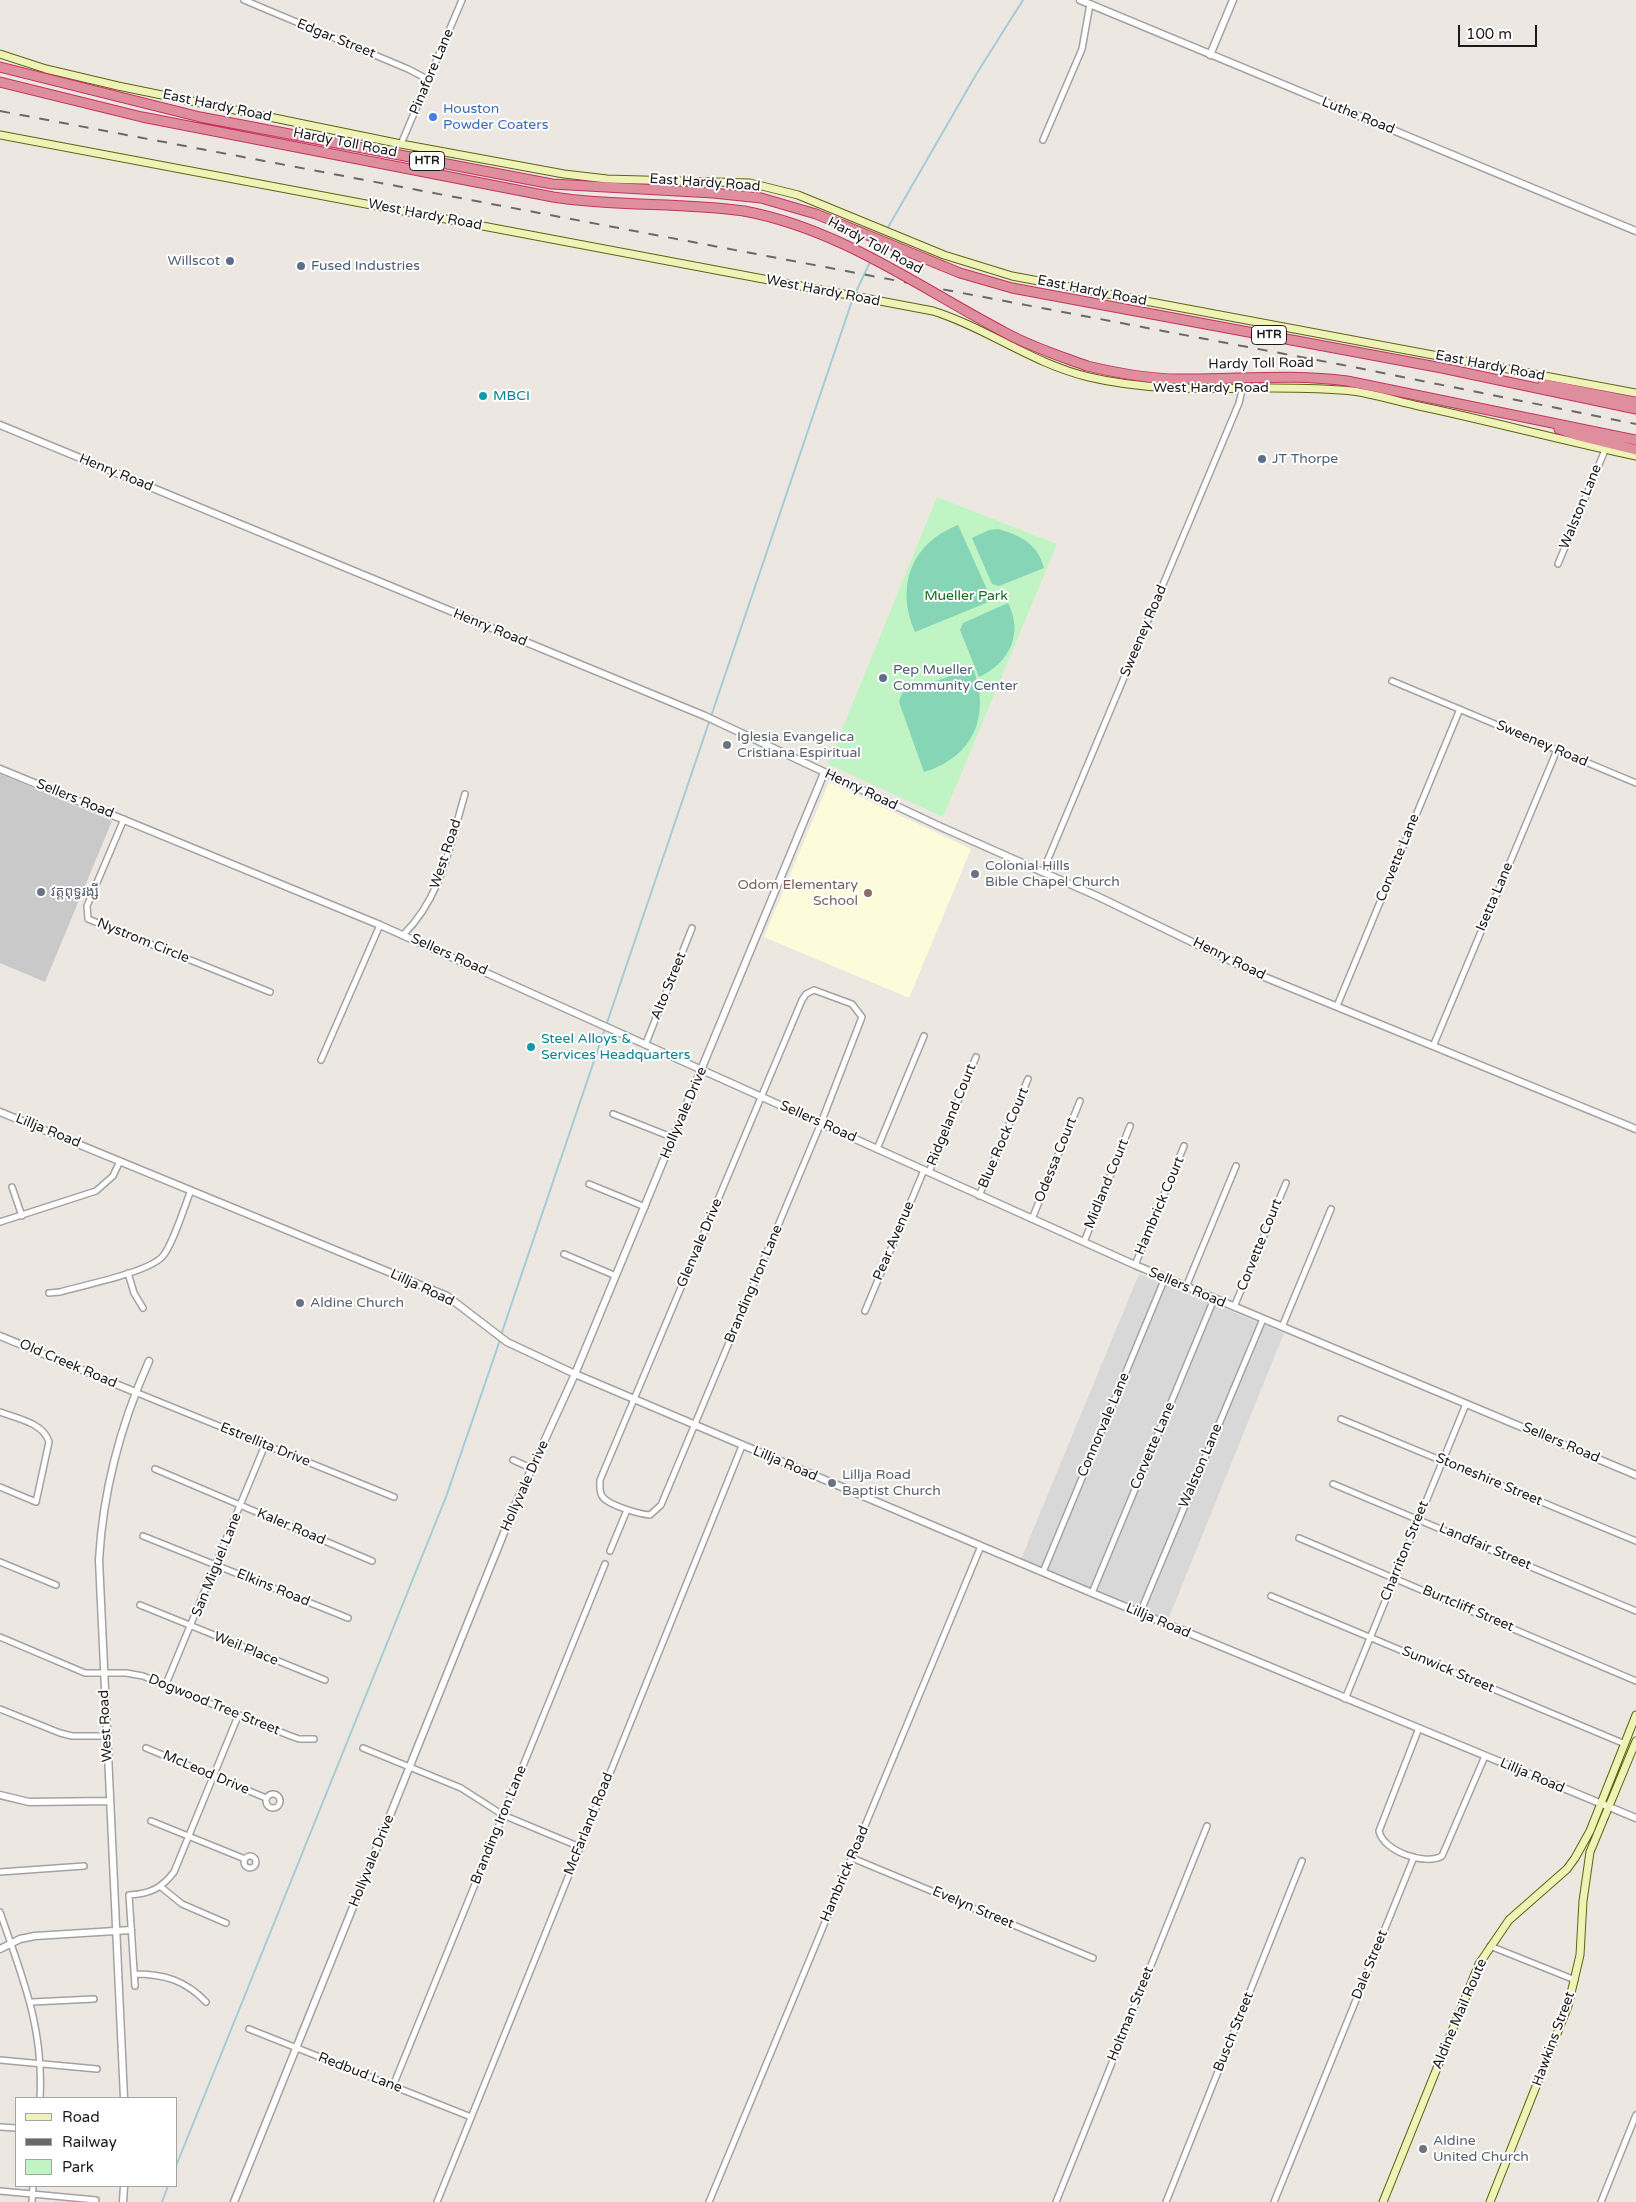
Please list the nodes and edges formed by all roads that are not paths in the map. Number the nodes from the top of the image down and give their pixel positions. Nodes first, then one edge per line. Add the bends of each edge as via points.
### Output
1 (244, 0) edge
2 (462, 0) edge
3 (1080, 0) edge
4 (1233, 0) edge
5 (1090, 4) junction
6 (0, 54) edge
7 (1210, 55) junction
8 (0, 67) edge
9 (428, 80) junction
10 (0, 82) edge
11 (0, 135) edge
12 (1043, 140) dead end
13 (401, 144) junction
14 (1636, 231) edge
15 (1442, 368) junction
16 (1242, 390) junction
17 (1636, 393) edge
18 (1636, 402) edge
19 (1636, 409) edge
20 (1536, 419) junction
21 (0, 425) edge
22 (1636, 440) edge
23 (1605, 450) junction
24 (1636, 450) edge
25 (1636, 456) edge
26 (1558, 564) dead end
27 (1392, 681) dead end
28 (1460, 709) junction
29 (1557, 750) junction
30 (0, 769) edge
31 (824, 773) junction
32 (1636, 783) edge
33 (465, 794) dead end
34 (124, 819) junction
35 (1043, 871) junction
36 (380, 925) junction
37 (692, 928) dead end
38 (403, 935) junction
39 (270, 992) dead end
40 (836, 998) joint
41 (1337, 1006) junction
42 (924, 1036) dead end
43 (646, 1043) junction
44 (1434, 1044) junction
45 (976, 1057) dead end
46 (321, 1060) dead end
47 (702, 1069) junction
48 (1028, 1079) dead end
49 (762, 1097) junction
50 (1080, 1101) dead end
51 (0, 1112) edge
52 (613, 1114) dead end
53 (821, 1123) junction
54 (1130, 1126) dead end
55 (1636, 1128) edge
56 (674, 1138) junction
57 (1184, 1146) dead end
58 (877, 1149) junction
59 (120, 1161) junction
60 (1236, 1166) dead end
61 (926, 1171) junction
62 (1286, 1183) dead end
63 (589, 1184) dead end
64 (12, 1187) dead end
65 (191, 1190) junction
66 (980, 1196) junction
67 (645, 1207) junction
68 (1331, 1209) dead end
69 (22, 1216) junction
70 (1032, 1219) junction
71 (0, 1222) edge
72 (1084, 1242) junction
73 (564, 1254) dead end
74 (1135, 1265) junction
75 (128, 1273) junction
76 (616, 1276) junction
77 (1164, 1278) junction
78 (1186, 1287) junction
79 (49, 1293) dead end
80 (1214, 1299) junction
81 (1234, 1307) junction
82 (143, 1308) dead end
83 (865, 1311) dead end
84 (1263, 1319) junction
85 (1282, 1327) junction
86 (0, 1336) edge
87 (149, 1362) dead end
88 (575, 1374) junction
89 (135, 1392) junction
90 (635, 1400) junction
91 (1466, 1404) junction
92 (0, 1412) edge
93 (1341, 1419) dead end
94 (695, 1426) junction
95 (265, 1445) junction
96 (742, 1446) junction
97 (513, 1460) dead end
98 (1442, 1461) junction
99 (155, 1469) dead end
100 (533, 1469) junction
101 (1636, 1475) edge
102 (1333, 1484) dead end
103 (0, 1487) edge
104 (394, 1497) dead end
105 (241, 1506) junction
106 (627, 1510) junction
107 (1418, 1520) junction
108 (143, 1536) dead end
109 (1299, 1538) dead end
110 (1636, 1541) edge
111 (981, 1546) junction
112 (610, 1551) dead end
113 (372, 1561) dead end
114 (0, 1562) edge
115 (605, 1564) dead end
116 (216, 1566) junction
117 (1043, 1572) junction
118 (1394, 1578) junction
119 (56, 1585) dead end
120 (1092, 1593) junction
121 (1271, 1596) dead end
122 (140, 1605) dead end
123 (1636, 1611) edge
124 (1140, 1613) junction
125 (348, 1618) dead end
126 (192, 1626) junction
127 (1370, 1637) junction
128 (0, 1638) edge
129 (103, 1674) junction
130 (325, 1680) dead end
131 (1636, 1681) edge
132 (166, 1684) junction
133 (1345, 1699) junction
134 (0, 1709) edge
135 (238, 1716) junction
136 (1636, 1716) edge
137 (1419, 1728) junction
138 (106, 1736) junction
139 (314, 1739) dead end
140 (1636, 1741) edge
141 (1625, 1744) junction
142 (146, 1748) dead end
143 (363, 1748) dead end
144 (1485, 1756) junction
145 (410, 1767) junction
146 (214, 1776) junction
147 (0, 1795) edge
148 (266, 1798) dead end
149 (110, 1801) junction
150 (1600, 1804) junction
151 (1608, 1807) junction
152 (503, 1815) junction
153 (1636, 1818) edge
154 (151, 1820) dead end
155 (1207, 1826) dead end
156 (189, 1836) junction
157 (580, 1847) junction
158 (1414, 1857) junction
159 (852, 1858) junction
160 (245, 1859) dead end
161 (1302, 1861) dead end
162 (84, 1866) dead end
163 (0, 1872) edge
164 (161, 1887) junction
165 (0, 1912) edge
166 (226, 1923) dead end
167 (131, 1930) junction
168 (117, 1931) junction
169 (11, 1943) junction
170 (1490, 1946) junction
171 (0, 1949) edge
172 (1093, 1958) dead end
173 (134, 1974) junction
174 (1576, 1980) junction
175 (135, 1986) dead end
176 (94, 1999) dead end
177 (32, 2002) junction
178 (206, 2002) dead end
179 (249, 2029) dead end
180 (296, 2049) junction
181 (0, 2060) edge
182 (41, 2064) junction
183 (97, 2069) dead end
184 (393, 2086) junction
185 (40, 2097) edge
186 (124, 2097) edge
187 (1636, 2115) edge
188 (470, 2117) junction
189 (0, 2127) edge
190 (15, 2128) edge
191 (33, 2187) edge
192 (124, 2187) edge
193 (0, 2191) edge
194 (32, 2194) junction
195 (96, 2200) dead end
196 (32, 2202) edge
197 (123, 2202) edge
198 (234, 2202) edge
199 (437, 2202) edge
200 (708, 2202) edge
201 (1056, 2202) edge
202 (1166, 2202) edge
203 (1274, 2202) edge
204 (1383, 2202) edge
205 (1490, 2202) edge
206 (1601, 2202) edge

1 - 9 street, Edgar Street
2 - 9 street, Pinafore Lane
3 - 5 street, Luthe Road
4 - 7 street
5 - 7 street, Luthe Road
5 - 12 street via 1082,49
6 - 13 main road, East Hardy Road via 69,75
7 - 14 street, Luthe Road
8 - 15 highway, Hardy Toll Road / HTR via 200,117 552,184 761,198 799,208 960,273 1012,288
9 - 13 street, Pinafore Lane
10 - 20 highway, Hardy Toll Road / HTR, bridge via 142,117 552,197 588,202 706,207 776,218 827,235 1008,334 1087,366 1129,375 1178,379 1324,378
11 - 16 main road, West Hardy Road via 933,311 954,317 1034,357 1092,378 1147,388
13 - 17 main road, East Hardy Road via 579,176 750,183 798,195 974,266 1022,278
15 - 18 highway
15 - 19 highway, Hardy Toll Road / HTR
16 - 23 main road, West Hardy Road via 1288,387 1355,392
16 - 35 street, Sweeney Road
20 - 22 highway, Hardy Toll Road / HTR
20 - 24 highway via 1579,436
21 - 31 street, Henry Road via 704,716
23 - 25 main road, West Hardy Road
23 - 26 street, Walston Lane
27 - 28 street, Sweeney Road
28 - 29 street, Sweeney Road
28 - 41 street, Corvette Lane
29 - 32 street, Sweeney Road
29 - 44 street, Isetta Lane
30 - 34 street, Sellers Road
31 - 35 street, Henry Road
31 - 47 street, Hollyvale Drive
33 - 38 street, West Road via 446,863 433,895 416,922
34 - 36 street, Sellers Road
34 - 39 street, Nystrom Circle via 87,906 88,919
35 - 41 street, Henry Road via 1262,976
36 - 38 street, Sellers Road
36 - 46 street
37 - 43 street, Alto Street
38 - 43 street, Sellers Road
40 - 49 street, Glenvale Drive via 819,991 806,994
40 - 53 street, Branding Iron Lane via 852,1004 862,1017
41 - 44 street, Henry Road
42 - 58 street
43 - 47 street, Sellers Road
44 - 55 street, Henry Road
45 - 61 street, Ridgeland Court
47 - 49 street, Sellers Road
47 - 56 street, Hollyvale Drive
48 - 66 street, Blue Rock Court
49 - 53 street, Sellers Road
49 - 90 street, Glenvale Drive
50 - 70 street, Odessa Court
51 - 59 street, Lillja Road
52 - 56 street
53 - 58 street, Sellers Road
53 - 94 street, Branding Iron Lane
54 - 72 street, Midland Court
56 - 67 street, Hollyvale Drive
57 - 74 street, Hambrick Court
58 - 61 street, Sellers Road
59 - 65 street, Lillja Road
59 - 69 street via 113,1176 96,1191
60 - 78 street
61 - 66 street, Sellers Road
61 - 83 street, Pear Avenue
62 - 81 street, Corvette Court
63 - 67 street
64 - 69 street
65 - 75 street via 162,1257 151,1265
65 - 88 street, Lillja Road via 447,1296 505,1340
66 - 70 street, Sellers Road
67 - 76 street, Hollyvale Drive
68 - 85 street
69 - 71 street
70 - 72 street, Sellers Road
72 - 74 street, Sellers Road
73 - 76 street
74 - 77 street, Sellers Road
75 - 79 street
75 - 82 street
76 - 88 street, Hollyvale Drive
77 - 78 street, Sellers Road
77 - 117 street, Connorvale Lane
78 - 80 street, Sellers Road
80 - 81 street, Sellers Road
80 - 120 street, Corvette Lane
81 - 84 street, Sellers Road
84 - 85 street, Sellers Road
84 - 124 street, Walston Lane
85 - 91 street, Sellers Road
86 - 89 street, Old Creek Road
87 - 89 street, West Road
88 - 90 street, Lillja Road
88 - 100 street, Hollyvale Drive
89 - 95 street, Estrellita Drive
89 - 129 street, West Road via 112,1464 103,1517 99,1578
90 - 94 street, Lillja Road
90 - 106 street, Glenvale Drive via 600,1480 603,1498
91 - 98 street, Charriton Street
91 - 101 street, Sellers Road
92 - 103 street via 41,1428 49,1442 36,1502
93 - 98 street, Stoneshire Street
94 - 96 street, Lillja Road
94 - 106 street, Branding Iron Lane via 658,1510 650,1514
95 - 104 street, Estrellita Drive
95 - 105 street, San Miguel Lane
96 - 111 street, Lillja Road
96 - 157 street, McFarland Road
97 - 100 street
98 - 107 street, Charriton Street
98 - 110 street, Stoneshire Street
99 - 105 street, Kaler Road
100 - 145 street, Hollyvale Drive via 516,1503
102 - 107 street, Landfair Street
105 - 113 street, Kaler Road
105 - 116 street, San Miguel Lane
106 - 112 street
107 - 118 street, Charriton Street
107 - 123 street, Landfair Street
108 - 116 street, Elkins Road
109 - 118 street, Burtcliff Street
111 - 117 street, Lillja Road
111 - 159 street, Hambrick Road
114 - 119 street
115 - 152 street, Branding Iron Lane
116 - 125 street, Elkins Road
116 - 126 street, San Miguel Lane
117 - 120 street, Lillja Road
118 - 127 street, Charriton Street
118 - 131 street, Burtcliff Street
120 - 124 street, Lillja Road
121 - 127 street, Sunwick Street
122 - 126 street, Weil Place
124 - 133 street, Lillja Road
126 - 130 street, Weil Place
126 - 132 street, San Miguel Lane
127 - 133 street, Charriton Street
127 - 141 street, Sunwick Street
128 - 129 street, Dogwood Tree Street via 77,1670
129 - 132 street, Dogwood Tree Street via 126,1673
129 - 138 street, West Road
132 - 135 street, Dogwood Tree Street
133 - 137 street, Lillja Road
134 - 138 street via 60,1733
135 - 139 street, Dogwood Tree Street via 299,1739
135 - 146 street
136 - 141 main road, Aldine Mail Route
137 - 144 street, Lillja Road
137 - 158 street via 1379,1831 1387,1845
138 - 149 street, West Road
140 - 151 main road
141 - 150 main road, Aldine Mail Route
142 - 146 street, McLeod Drive
143 - 145 street
144 - 150 street, Lillja Road
144 - 158 street via 1442,1856 1425,1861
145 - 152 street via 461,1788
145 - 180 street, Hollyvale Drive
146 - 148 street, McLeod Drive
146 - 156 street
147 - 149 street via 29,1802
149 - 168 street, West Road
150 - 151 street, Lillja Road
150 - 170 main road, Aldine Mail Route via 1575,1858 1519,1909
151 - 153 street, Lillja Road
151 - 174 main road, Hawkins Street via 1586,1870
152 - 157 street
152 - 184 street, Branding Iron Lane
154 - 156 street
155 - 201 street, Holtman Street
156 - 160 street
156 - 164 street via 174,1872
157 - 188 street, McFarland Road
158 - 203 street, Dale Street
159 - 172 street, Evelyn Street
159 - 200 street, Hambrick Road
161 - 202 street, Busch Street
162 - 163 street
164 - 166 street via 182,1904
164 - 167 street via 129,1895
165 - 169 street
167 - 168 street
167 - 173 street
168 - 169 street via 52,1934
168 - 186 street, West Road
169 - 171 street
169 - 177 street
170 - 174 street
170 - 204 main road, Aldine Mail Route via 1471,1980
173 - 175 street
173 - 178 street via 175,1979 197,1992
174 - 205 main road, Hawkins Street via 1560,2029
176 - 177 street
177 - 182 street
179 - 180 street, Redbud Lane
180 - 184 street, Redbud Lane
180 - 198 street, Hollyvale Drive
181 - 182 street
182 - 183 street
182 - 185 street
184 - 188 street, Redbud Lane
187 - 206 street
188 - 199 street, McFarland Road
189 - 190 street
191 - 194 street
192 - 197 street
193 - 194 street
194 - 195 street
194 - 196 street

